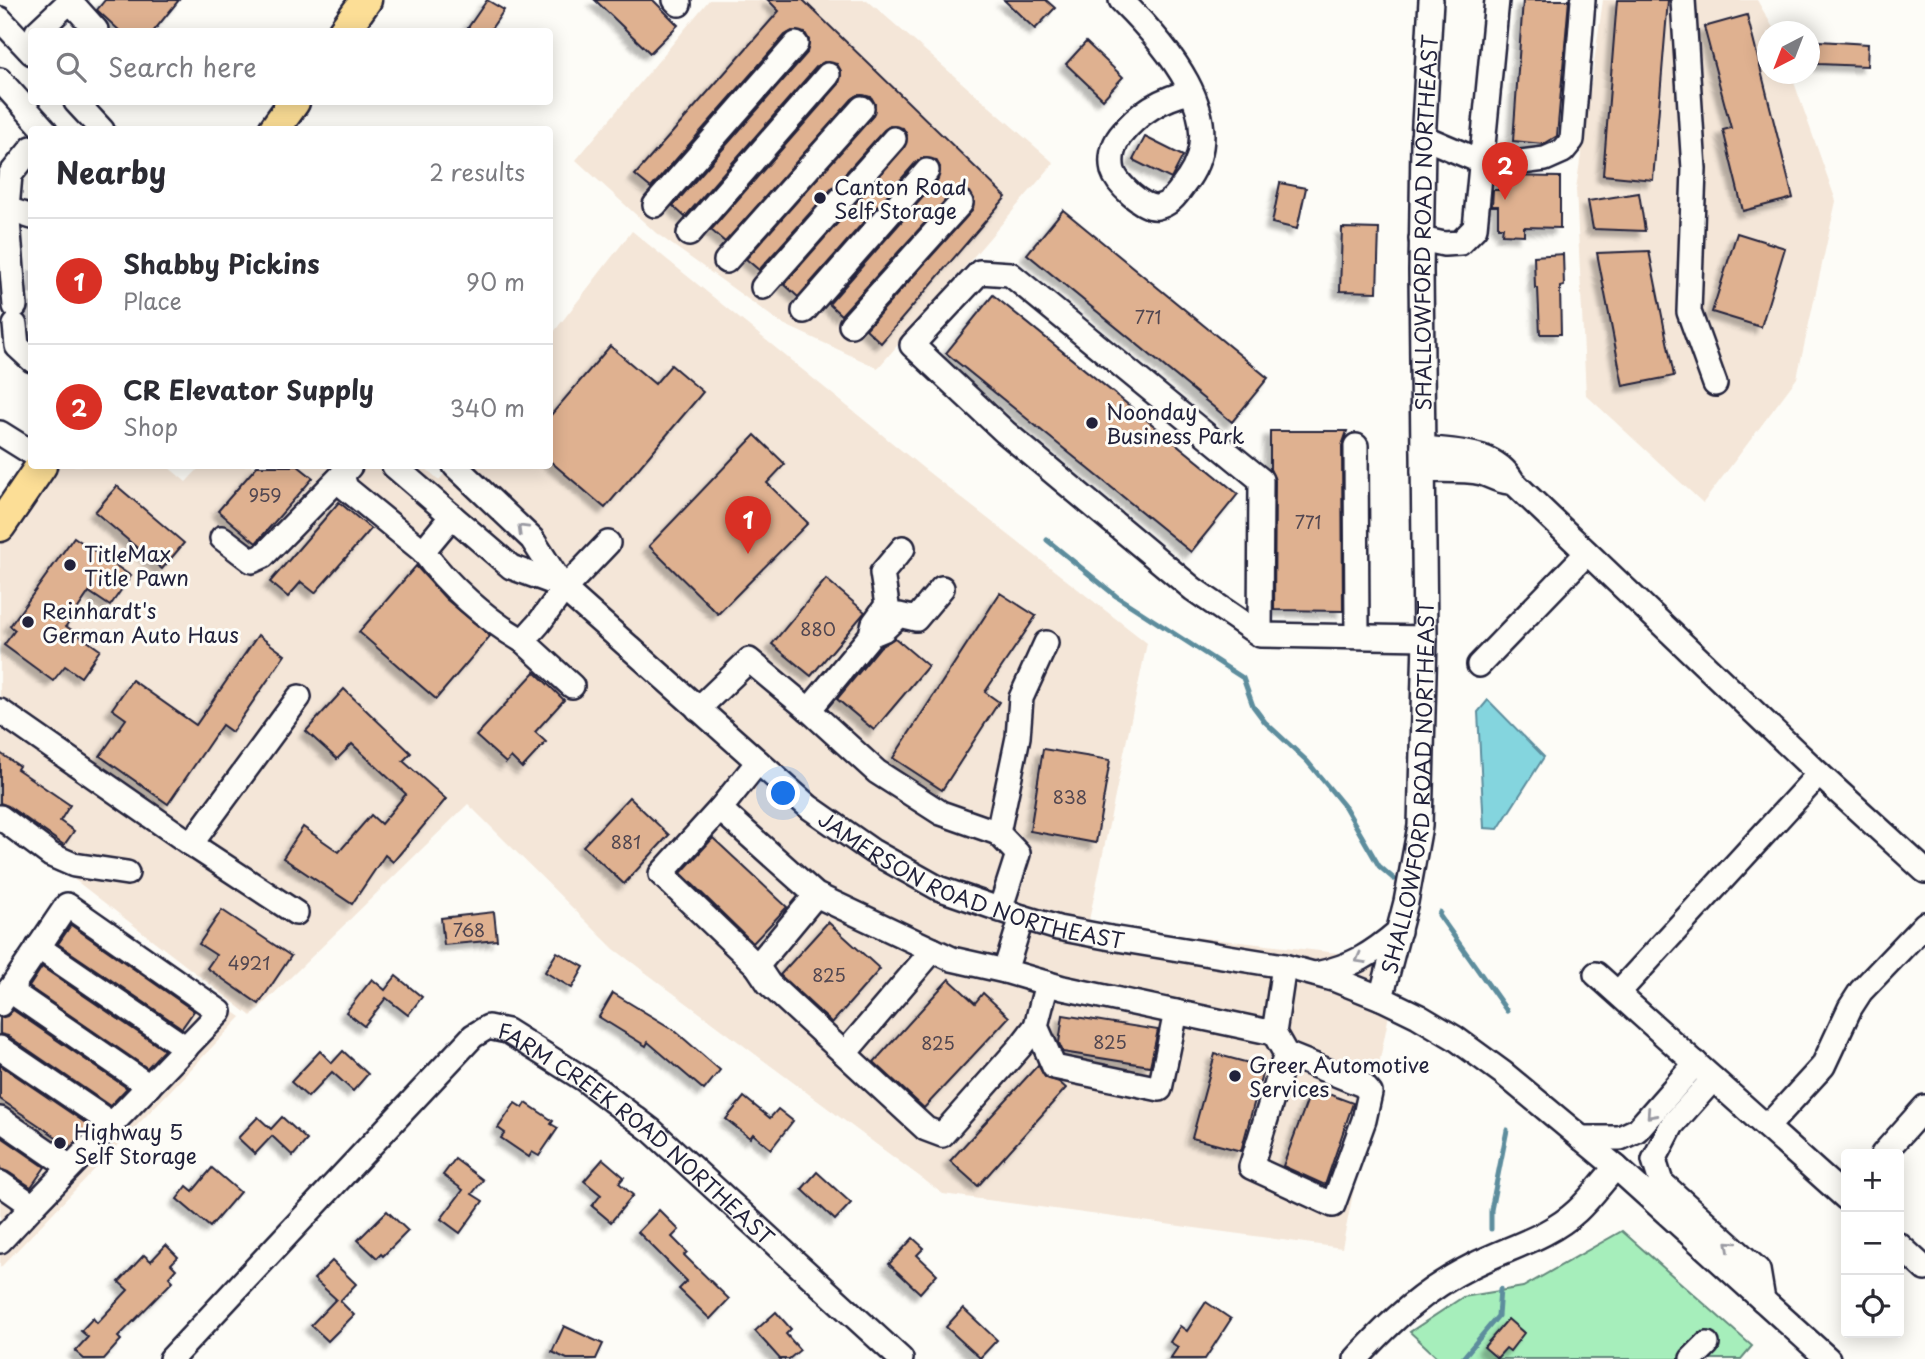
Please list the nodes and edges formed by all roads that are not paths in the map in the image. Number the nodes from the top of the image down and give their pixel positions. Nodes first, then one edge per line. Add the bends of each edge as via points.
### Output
1 (1121, 0) edge
2 (1431, 0) edge
3 (1497, 0) edge
4 (1583, 0) edge
5 (1683, 0) edge
6 (71, 1) edge
7 (0, 19) edge
8 (44, 28) edge
9 (94, 28) edge
10 (28, 39) edge
11 (796, 44) dead end
12 (828, 75) dead end
13 (0, 80) edge
14 (1191, 92) junction
15 (79, 105) edge
16 (292, 105) edge
17 (862, 108) dead end
18 (41, 126) edge
19 (98, 126) edge
20 (277, 126) edge
21 (1423, 136) junction
22 (894, 139) dead end
23 (28, 153) edge
24 (1482, 162) junction
25 (926, 171) dead end
26 (961, 204) dead end
27 (655, 205) dead end
28 (7, 209) junction
29 (28, 216) edge
30 (689, 234) dead end
31 (1421, 239) junction
32 (726, 261) dead end
33 (763, 287) dead end
34 (804, 310) dead end
35 (851, 326) dead end
36 (28, 356) edge
37 (1715, 384) dead end
38 (0, 433) edge
39 (1356, 446) dead end
40 (28, 450) edge
41 (1423, 459) junction
42 (39, 469) edge
43 (397, 469) edge
44 (346, 470) edge
45 (469, 470) edge
46 (452, 516) junction
47 (2, 518) edge
48 (222, 538) dead end
49 (608, 543) dead end
50 (903, 548) dead end
51 (423, 551) junction
52 (1587, 553) junction
53 (562, 587) junction
54 (942, 588) dead end
55 (872, 635) junction
56 (1261, 635) junction
57 (1357, 636) junction
58 (1425, 638) junction
59 (523, 641) junction
60 (1046, 643) dead end
61 (1479, 665) dead end
62 (572, 685) dead end
63 (299, 697) dead end
64 (698, 709) junction
65 (810, 710) junction
66 (0, 711) edge
67 (758, 762) junction
68 (1819, 774) junction
69 (720, 809) junction
70 (0, 817) edge
71 (998, 833) junction
72 (191, 845) junction
73 (1925, 871) edge
74 (127, 873) dead end
75 (816, 895) junction
76 (296, 914) dead end
77 (1011, 914) junction
78 (1925, 924) edge
79 (1399, 931) junction
80 (38, 947) junction
81 (933, 950) junction
82 (757, 966) junction
83 (1284, 966) junction
84 (1005, 971) junction
85 (1314, 974) junction
86 (1596, 974) dead end
87 (1047, 984) junction
88 (1618, 993) junction
89 (5, 997) edge
90 (1381, 998) junction
91 (1176, 1012) junction
92 (1036, 1026) junction
93 (1274, 1033) junction
94 (0, 1048) edge
95 (186, 1048) junction
96 (845, 1053) junction
97 (1286, 1054) junction
98 (1696, 1063) junction
99 (1713, 1079) junction
100 (149, 1086) junction
101 (1925, 1107) edge
102 (0, 1119) edge
103 (112, 1124) junction
104 (1767, 1127) junction
105 (1581, 1138) junction
106 (1887, 1149) edge
107 (70, 1167) junction
108 (1616, 1167) junction
109 (0, 1183) edge
110 (1841, 1193) edge
111 (33, 1206) junction
112 (1, 1239) edge
113 (1904, 1250) edge
114 (1925, 1269) edge
115 (1763, 1300) junction
116 (171, 1359) edge
117 (901, 1359) edge
118 (1356, 1359) edge
119 (1828, 1359) edge

1 - 14 street via 1155,34
2 - 21 street, SHALLOWFORD ROAD NORTHEAST
3 - 24 street
4 - 24 street via 1572,140 1563,151 1545,159
5 - 37 street via 1694,169 1689,312
6 - 8 street
6 - 9 street
7 - 10 street
11 - 27 street
12 - 30 street
13 - 18 street
14 - 14 street via 1176,95 1133,120 1113,145 1113,171 1143,204 1157,207 1175,198 1203,147 1200,110
15 - 19 street
16 - 20 main road
17 - 32 street
21 - 24 street
21 - 31 street, SHALLOWFORD ROAD NORTHEAST
22 - 33 street
23 - 28 street via 10,175
24 - 31 street via 1475,228 1460,243
25 - 34 street
26 - 35 street
28 - 29 street
28 - 36 street via 18,299 17,346
31 - 41 street, SHALLOWFORD ROAD NORTHEAST
38 - 40 street
39 - 57 street
41 - 52 street via 1513,482
41 - 58 street, SHALLOWFORD ROAD NORTHEAST
42 - 47 main road
43 - 46 street, JAMERSON ROAD NORTHEAST
44 - 48 street via 263,556 253,561
44 - 51 street via 346,488
53 -> 45 street, JAMERSON ROAD NORTHEAST via 532,539
46 - 51 street
46 - 53 street, JAMERSON ROAD NORTHEAST via 511,567
49 - 53 street
50 - 55 street via 882,573 887,605 874,623
51 - 59 street via 490,619
52 - 61 street
52 - 68 street
53 - 59 street
53 - 64 street, JAMERSON ROAD NORTHEAST
54 - 55 street via 916,619 900,615
55 - 65 street
56 - 56 street via 1193,589 1005,432 912,345 981,272 1010,274 1261,480
56 - 57 street
57 - 58 street
58 - 79 street, SHALLOWFORD ROAD NORTHEAST via 1420,826
59 - 62 street
60 - 71 street via 1021,698 1018,737
63 - 72 street
64 - 65 street via 749,660
64 - 67 street, JAMERSON ROAD NORTHEAST
65 - 71 street via 877,772 941,813
66 - 72 street
67 - 69 street
67 - 77 street, JAMERSON ROAD NORTHEAST via 809,807 872,851 938,888
68 - 73 street
68 - 88 street
69 - 75 street
69 - 82 street via 662,874
70 - 74 street via 51,855 74,865
71 - 77 street via 1018,854
72 - 76 street
75 - 81 street
75 - 82 street
77 - 83 street, JAMERSON ROAD NORTHEAST via 1058,928
77 - 84 street
78 - 104 street via 1861,991 1823,1066
79 -> 85 street via 1344,968
79 - 90 street, SHALLOWFORD ROAD NORTHEAST
80 - 89 street
80 - 95 street
80 - 95 street via 66,905 220,1013
81 - 84 street
81 - 96 street
82 - 96 street via 769,984
83 - 85 street, JAMERSON ROAD NORTHEAST
83 - 93 street
84 - 87 street
85 - 90 street, JAMERSON ROAD NORTHEAST
86 - 88 street
87 - 91 street
87 - 92 street
88 - 98 street
89 - 100 street
90 - 105 street, SHALLOWFORD ROAD NORTHEAST via 1455,1038
91 - 92 street via 1160,1089 1054,1067
91 - 93 street
92 - 96 street via 942,1135 926,1129
93 - 97 street
94 - 103 street
95 - 100 street
97 - 97 street via 1363,1085 1370,1093 1333,1205 1251,1167
98 - 99 street
98 -> 105 street via 1637,1130 1620,1138
99 - 104 street
115 -> 99 street via 1758,1270 1661,1182 1654,1160 1672,1125
100 - 103 street
101 - 106 street
102 - 107 street
103 - 107 street
104 - 110 street
105 - 108 street, SHALLOWFORD ROAD NORTHEAST
107 - 111 street
108 - 115 street, SHALLOWFORD ROAD NORTHEAST
108 - 118 street via 1576,1212 1528,1242 1473,1265 1427,1292 1396,1316
109 - 111 street
111 - 112 street
113 - 114 street
115 - 119 street, SHALLOWFORD ROAD NORTHEAST
116 - 117 street, FARM CREEK ROAD NORTHEAST via 473,1036 488,1027 507,1031 585,1080 652,1131

